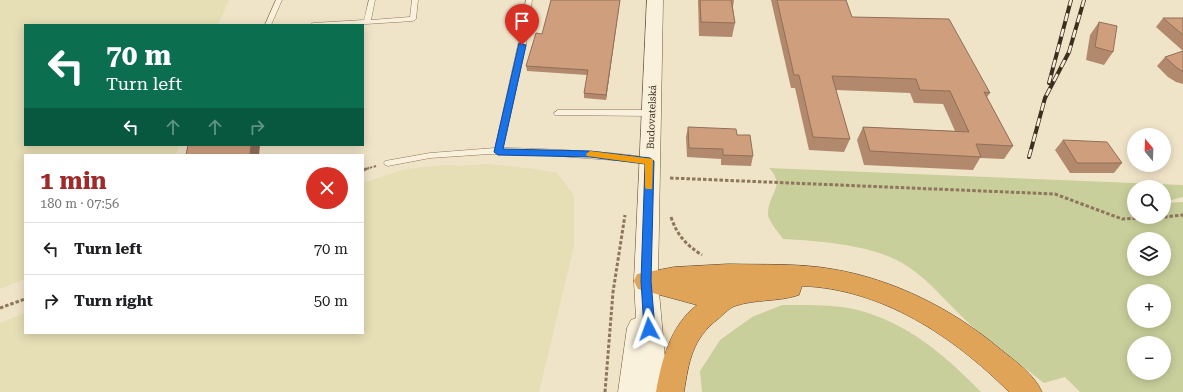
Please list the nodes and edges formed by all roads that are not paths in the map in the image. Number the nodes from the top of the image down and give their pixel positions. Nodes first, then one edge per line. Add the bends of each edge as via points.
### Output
1 (278, 0) edge
2 (372, 0) edge
3 (415, 0) edge
4 (529, 0) edge
5 (655, 0) edge
6 (367, 22) junction
7 (268, 24) edge
8 (331, 24) edge
9 (558, 113) dead end
10 (651, 113) junction
11 (498, 152) junction
12 (388, 163) dead end
13 (658, 167) junction
14 (646, 281) junction
15 (730, 296) junction
16 (632, 392) edge
17 (654, 392) edge
18 (670, 392) edge
19 (1009, 392) edge
20 (1028, 392) edge

1 - 7 lane
2 - 6 lane
3 - 6 lane via 413,19
4 - 11 lane via 522,45
5 - 10 street, Budovatelská
6 - 8 lane
9 - 10 lane
10 - 13 street, Budovatelská
11 - 12 lane via 436,155
11 - 13 lane via 590,154
13 - 14 street, Budovatelská
14 - 15 highway via 678,292 700,296
14 - 16 street, Budovatelská
14 - 17 street, Budovatelská
14 - 20 highway via 696,274 783,276 832,279 866,287 902,299 966,336
15 - 18 highway via 709,308 687,332 677,354
15 - 19 highway via 786,288 840,293 869,300 903,313 954,342

